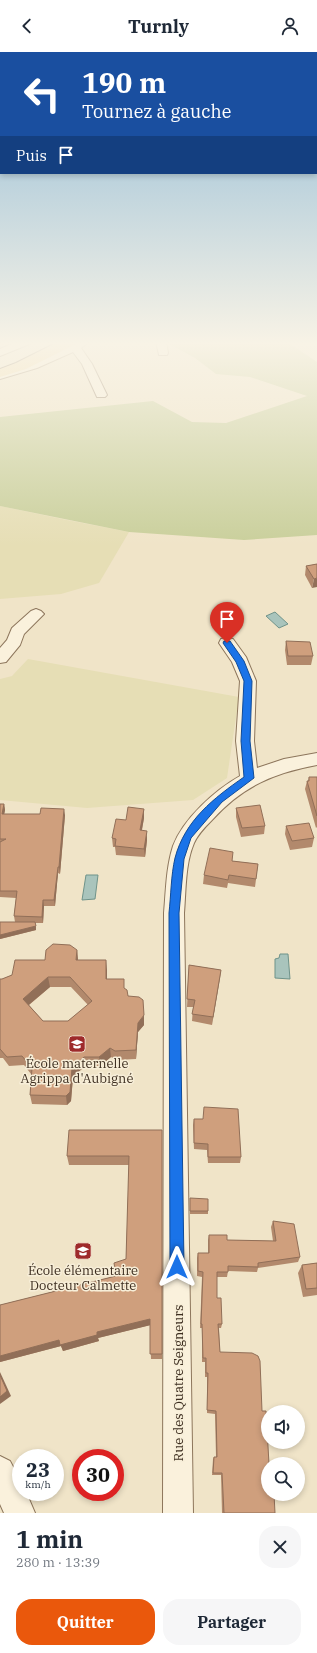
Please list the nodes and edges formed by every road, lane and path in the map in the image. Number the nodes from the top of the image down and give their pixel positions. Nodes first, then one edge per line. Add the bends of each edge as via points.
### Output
1 (36, 614) dead end
2 (227, 643) dead end
3 (0, 658) edge
4 (317, 759) edge
5 (249, 778) junction
6 (0, 1471) edge
7 (20, 1513) edge
8 (178, 1513) edge

1 - 3 street via 17,632 14,641
2 - 5 street via 240,661 248,681 245,741
4 - 5 street, Rue des Quatre Seigneurs via 288,763
5 - 8 street, Rue des Quatre Seigneurs via 219,800 187,836 180,859 175,905
6 - 7 street

